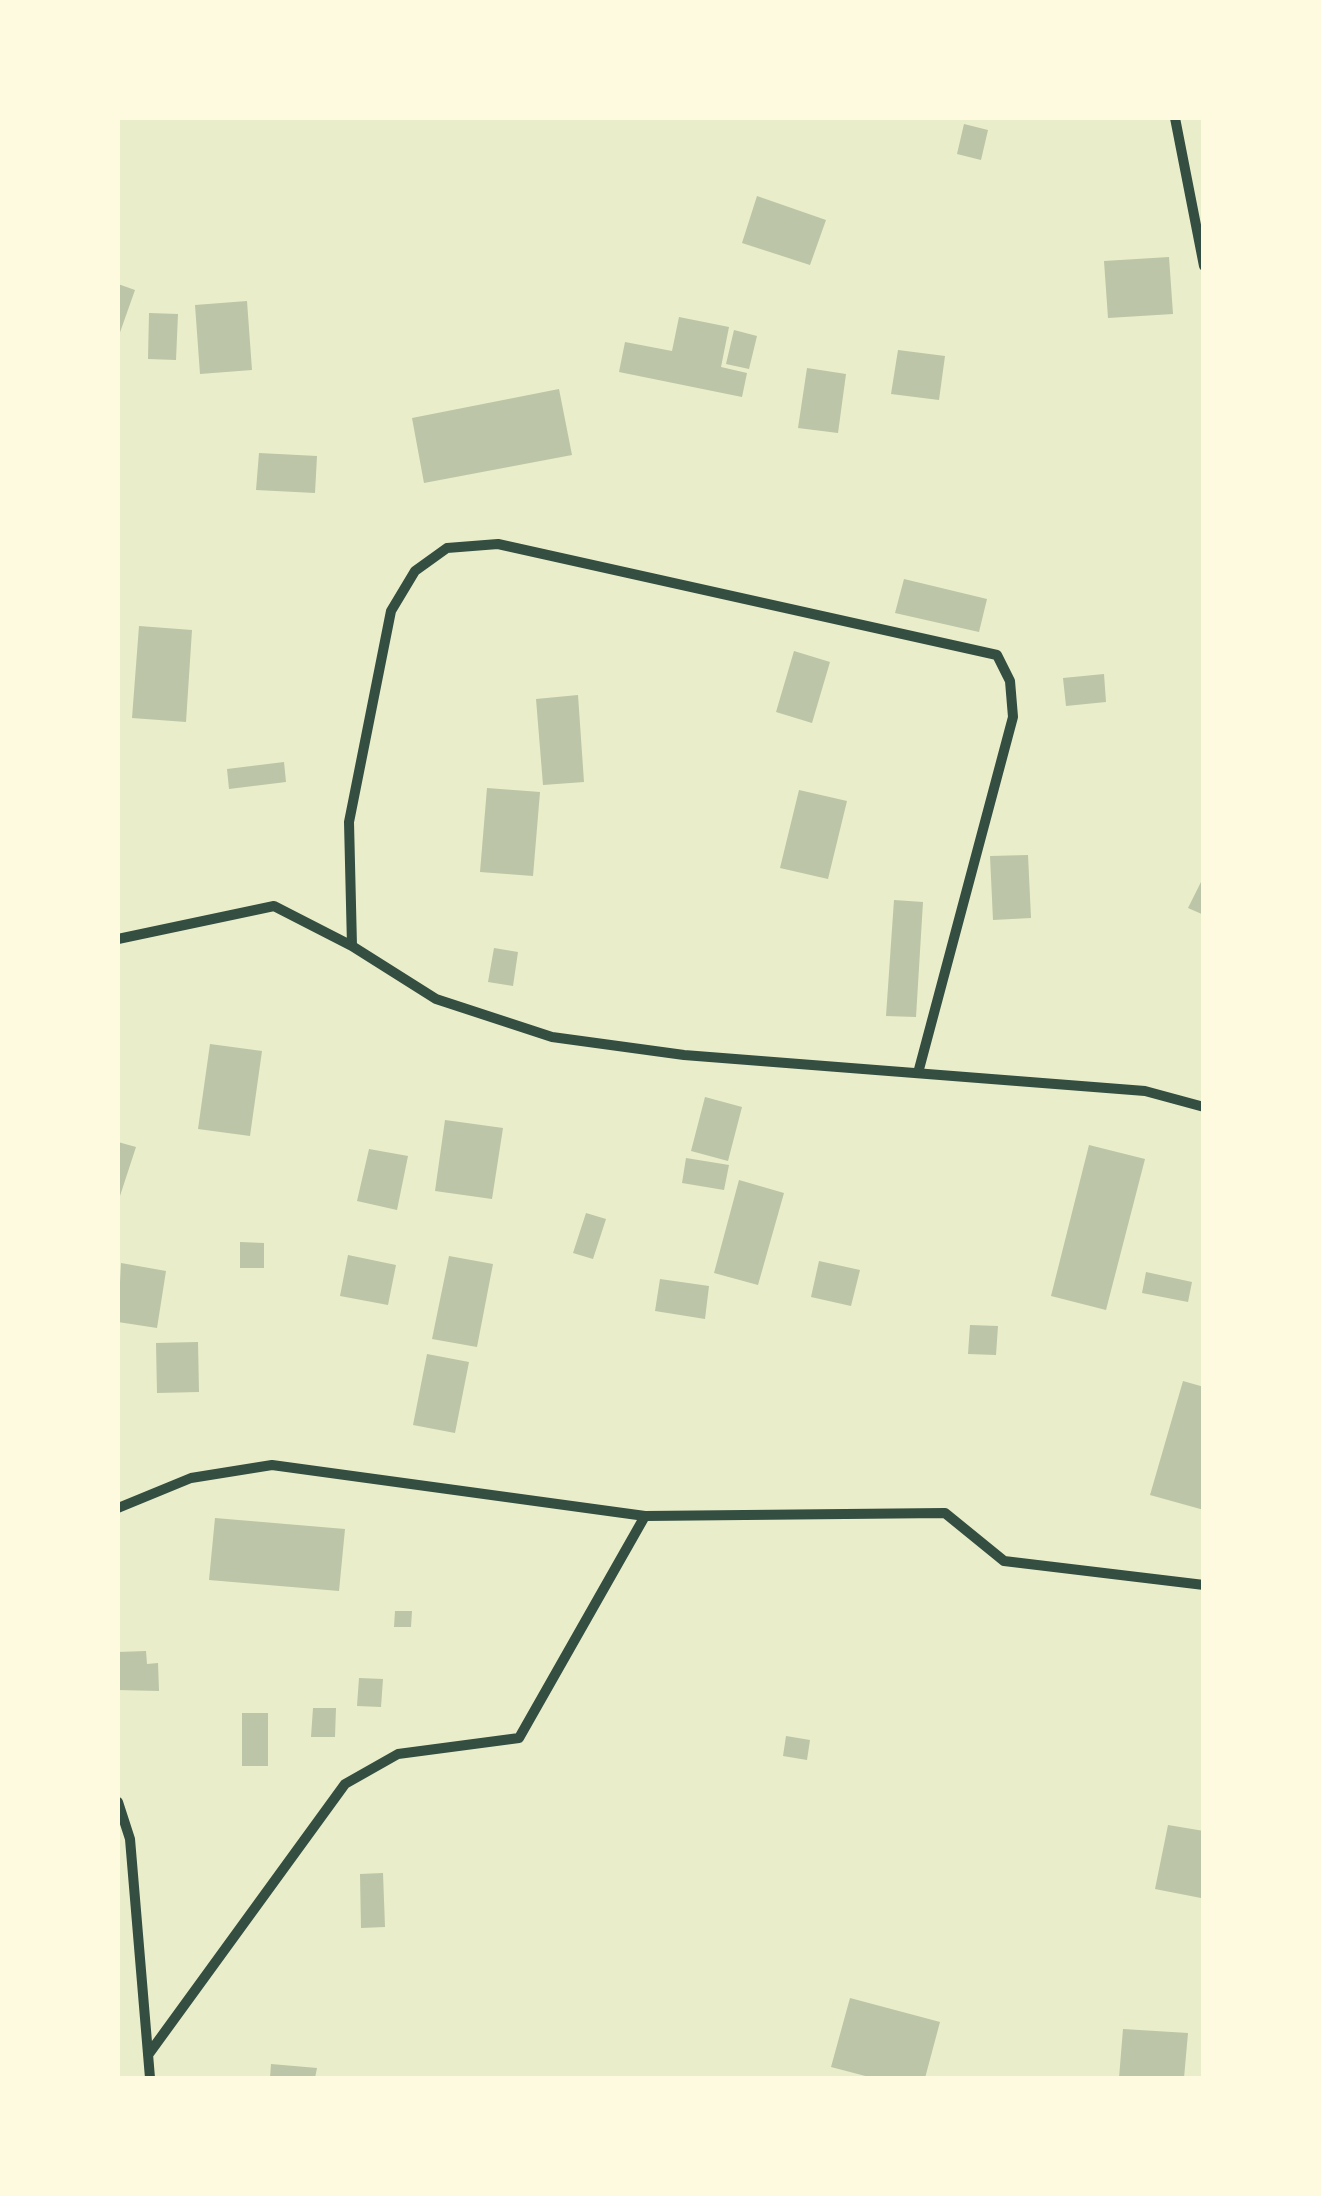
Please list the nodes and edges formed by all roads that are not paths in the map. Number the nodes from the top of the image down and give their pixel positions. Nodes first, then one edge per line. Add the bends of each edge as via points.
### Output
1 (1175, 118) edge
2 (1204, 266) edge
3 (118, 938) edge
4 (352, 946) junction
5 (918, 1073) junction
6 (1204, 1107) edge
7 (118, 1508) edge
8 (645, 1516) junction
9 (1204, 1585) edge
10 (118, 1802) edge
11 (148, 2055) junction
12 (150, 2078) edge

1 - 2 street
3 - 4 street via 274,906
4 - 5 street via 436,999 552,1037
4 - 5 street via 349,822 391,611 415,571 447,548 498,544 940,642 997,655 1010,681 1013,716
5 - 6 street via 1145,1090
7 - 8 street via 192,1478 272,1465
8 - 9 street via 945,1514 1004,1562
8 - 11 street via 519,1738 398,1754 345,1784
10 - 11 street via 130,1838
11 - 12 street

